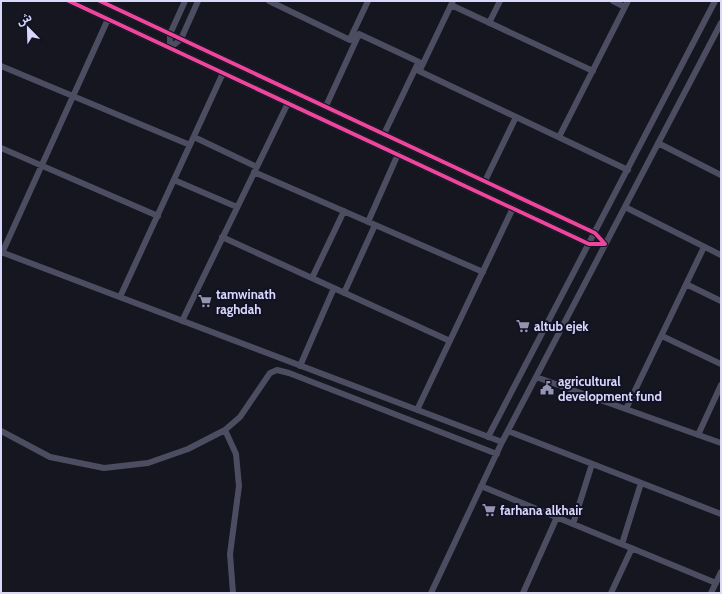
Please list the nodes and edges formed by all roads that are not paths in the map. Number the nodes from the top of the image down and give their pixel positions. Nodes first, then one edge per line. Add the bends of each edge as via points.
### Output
1 (69, 1) edge
2 (100, 1) edge
3 (185, 1) edge
4 (198, 1) edge
5 (269, 1) edge
6 (368, 1) edge
7 (500, 1) edge
8 (612, 1) edge
9 (715, 1) edge
10 (276, 3) edge
11 (452, 3) edge
12 (626, 4) edge
13 (108, 19) junction
14 (490, 23) junction
15 (721, 23) edge
16 (170, 34) junction
17 (359, 34) junction
18 (181, 39) junction
19 (350, 40) junction
20 (170, 48) junction
21 (419, 62) junction
22 (1, 66) edge
23 (419, 71) junction
24 (592, 71) junction
25 (224, 73) junction
26 (73, 96) junction
27 (288, 103) junction
28 (326, 106) junction
29 (516, 117) junction
30 (384, 134) junction
31 (194, 137) junction
32 (559, 137) junction
33 (658, 143) junction
34 (190, 145) junction
35 (1, 148) edge
36 (398, 154) junction
37 (42, 165) junction
38 (256, 169) junction
39 (628, 170) junction
40 (721, 175) edge
41 (174, 180) junction
42 (485, 181) junction
43 (237, 207) junction
44 (625, 207) junction
45 (513, 208) junction
46 (344, 211) junction
47 (158, 216) junction
48 (368, 222) junction
49 (375, 225) junction
50 (595, 233) junction
51 (222, 237) junction
52 (589, 244) junction
53 (605, 244) junction
54 (704, 247) junction
55 (2, 253) edge
56 (721, 255) edge
57 (483, 272) junction
58 (312, 278) junction
59 (686, 284) junction
60 (334, 288) junction
61 (344, 293) junction
62 (120, 297) junction
63 (721, 301) edge
64 (182, 321) junction
65 (662, 336) junction
66 (450, 341) junction
67 (721, 364) edge
68 (300, 366) junction
69 (536, 377) junction
70 (721, 385) edge
71 (417, 410) junction
72 (626, 410) junction
73 (225, 430) junction
74 (1, 431) edge
75 (508, 431) junction
76 (698, 435) junction
77 (488, 437) junction
78 (502, 442) junction
79 (721, 443) edge
80 (496, 454) junction
81 (592, 464) junction
82 (641, 483) junction
83 (481, 486) junction
84 (721, 514) edge
85 (557, 517) junction
86 (572, 524) junction
87 (622, 544) junction
88 (632, 548) junction
89 (721, 572) edge
90 (716, 583) junction
91 (526, 592) edge
92 (233, 593) edge
93 (431, 593) edge
94 (611, 593) edge
95 (711, 593) edge

1 - 13 street
2 - 16 street
3 - 16 street
4 - 18 street
5 - 10 street
6 - 19 street
7 - 14 street
8 - 12 street
9 - 39 street
10 - 19 street
11 - 14 street
11 - 23 street
12 - 24 street
13 - 20 street
13 - 26 street
14 - 24 street
15 - 33 street
16 - 18 street
16 - 20 street
17 - 19 street
17 - 21 street
17 - 28 street
18 - 20 street
18 - 28 street
20 - 25 street
21 - 23 street
21 - 30 street
22 - 26 street
23 - 29 street
24 - 32 street
25 - 27 street
25 - 31 street
26 - 34 street
26 - 37 street
27 - 36 street
27 - 38 street
28 - 30 street
29 - 32 street
29 - 42 street
30 - 42 street
31 - 34 street
31 - 38 street
32 - 39 street
33 - 40 street
33 - 44 street
34 - 41 street
35 - 37 street
36 - 45 street
36 - 48 street
37 - 47 street
37 - 55 street
38 - 43 street
38 - 46 street
39 - 50 street
41 - 43 street
41 - 47 street
42 - 50 street
43 - 51 street
44 - 53 street
44 - 54 street
45 - 52 street
45 - 57 street
46 - 48 street
46 - 58 street
47 - 62 street
48 - 49 street
49 - 57 street
49 - 61 street
50 - 52 street
50 - 53 street
51 - 58 street
51 - 64 street
52 - 53 street
52 - 77 street
53 - 69 street
54 - 56 street
54 - 59 street
55 - 62 street
57 - 66 street
58 - 60 street
59 - 63 street
59 - 65 street
60 - 61 street
60 - 68 street
61 - 66 street
62 - 64 street
64 - 68 street
65 - 67 street
65 - 72 street
66 - 71 street
68 - 71 street
69 - 72 street
69 - 75 street
70 - 76 street
71 - 77 street
72 - 76 street
73 - 74 street via 188,449 148,463 104,468 50,457
73 - 80 street via 240,417 270,373 277,370
73 - 92 street via 236,454 239,486 230,554
75 - 78 street
75 - 81 street
76 - 79 street
77 - 78 street
78 - 80 street
80 - 83 street
81 - 82 street
81 - 86 street
82 - 84 street
82 - 87 street
83 - 85 street
83 - 93 street
85 - 86 street
85 - 91 street
86 - 87 street
87 - 88 street
88 - 90 street
88 - 94 street
89 - 90 street
90 - 95 street

